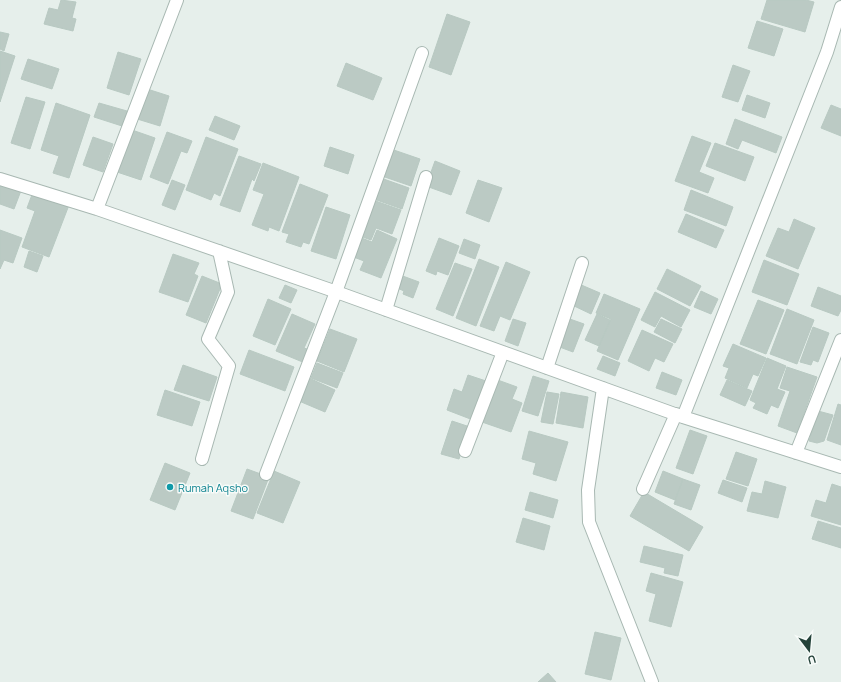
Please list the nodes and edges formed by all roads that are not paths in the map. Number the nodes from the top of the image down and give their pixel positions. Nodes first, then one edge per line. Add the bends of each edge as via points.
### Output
1 (177, 0) edge
2 (841, 7) edge
3 (422, 53) dead end
4 (426, 178) dead end
5 (0, 179) edge
6 (97, 209) junction
7 (220, 251) junction
8 (582, 262) dead end
9 (336, 292) junction
10 (386, 310) junction
11 (841, 340) edge
12 (503, 352) junction
13 (547, 368) junction
14 (602, 388) junction
15 (680, 416) junction
16 (465, 451) dead end
17 (796, 453) junction
18 (202, 459) dead end
19 (841, 467) edge
20 (266, 474) dead end
21 (643, 489) dead end
22 (652, 682) edge

1 - 6 street
2 - 15 street via 826,52
3 - 9 street
4 - 10 street
5 - 6 street
6 - 7 street
7 - 9 street
7 - 18 street via 228,292 208,339 229,366
8 - 13 street
9 - 10 street
9 - 20 street
10 - 12 street
11 - 17 street
12 - 13 street
12 - 16 street
13 - 14 street
14 - 15 street
14 - 22 street via 588,490 589,522
15 - 17 street
15 - 21 street
17 - 19 street

